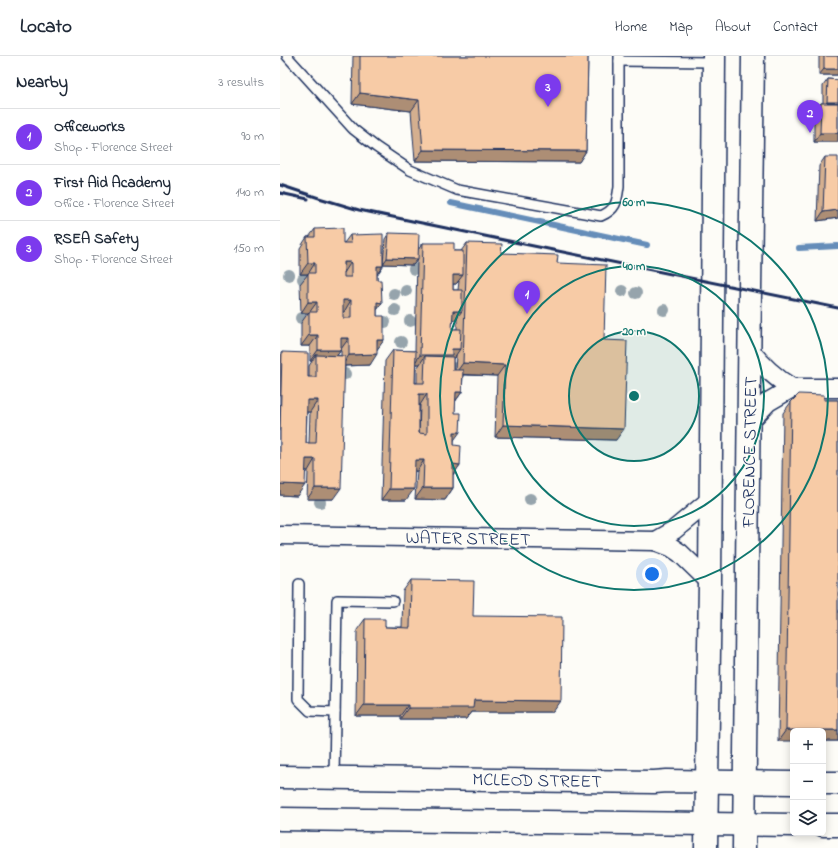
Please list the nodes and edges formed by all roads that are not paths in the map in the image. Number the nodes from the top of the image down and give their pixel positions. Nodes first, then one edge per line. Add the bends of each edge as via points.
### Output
1 (287, 56) edge
2 (753, 56) edge
3 (619, 58) edge
4 (712, 62) edge
5 (750, 350) junction
6 (792, 388) junction
7 (838, 388) edge
8 (749, 422) junction
9 (710, 500) junction
10 (280, 535) edge
11 (656, 541) junction
12 (710, 582) junction
13 (299, 584) dead end
14 (393, 601) dead end
15 (335, 712) junction
16 (280, 777) edge
17 (334, 778) junction
18 (706, 782) junction
19 (745, 782) junction
20 (790, 783) edge
21 (826, 783) edge
22 (838, 783) edge
23 (280, 819) edge
24 (706, 824) junction
25 (744, 824) junction
26 (790, 825) edge
27 (826, 825) edge
28 (838, 825) edge
29 (706, 848) edge
30 (744, 848) edge

1 - 3 lane via 353,129 410,170 457,190 601,216 610,212 617,201 619,186
2 - 5 main road, FLORENCE STREET
3 - 4 lane
4 - 9 main road, FLORENCE STREET
5 - 6 street via 766,370
5 - 8 main road, FLORENCE STREET
6 - 7 street
6 - 8 street via 768,402
8 - 19 main road, FLORENCE STREET
9 - 11 street via 674,530
9 - 12 main road, FLORENCE STREET
10 - 11 street, WATER STREET
11 - 12 street, WATER STREET via 680,553
12 - 18 main road, FLORENCE STREET
13 - 15 lane via 298,698 310,711
14 - 15 lane via 337,600
15 - 17 lane
16 - 17 main road, MCLEOD STREET
17 - 18 main road, MCLEOD STREET
18 - 19 main road, MCLEOD STREET
18 - 24 main road, FLORENCE STREET
19 - 20 main road, MCLEOD STREET
19 - 25 main road, FLORENCE STREET
21 - 22 main road
23 - 24 main road
24 - 25 main road
24 - 29 main road, FLORENCE STREET
25 - 26 main road
25 - 30 main road, FLORENCE STREET
27 - 28 main road

